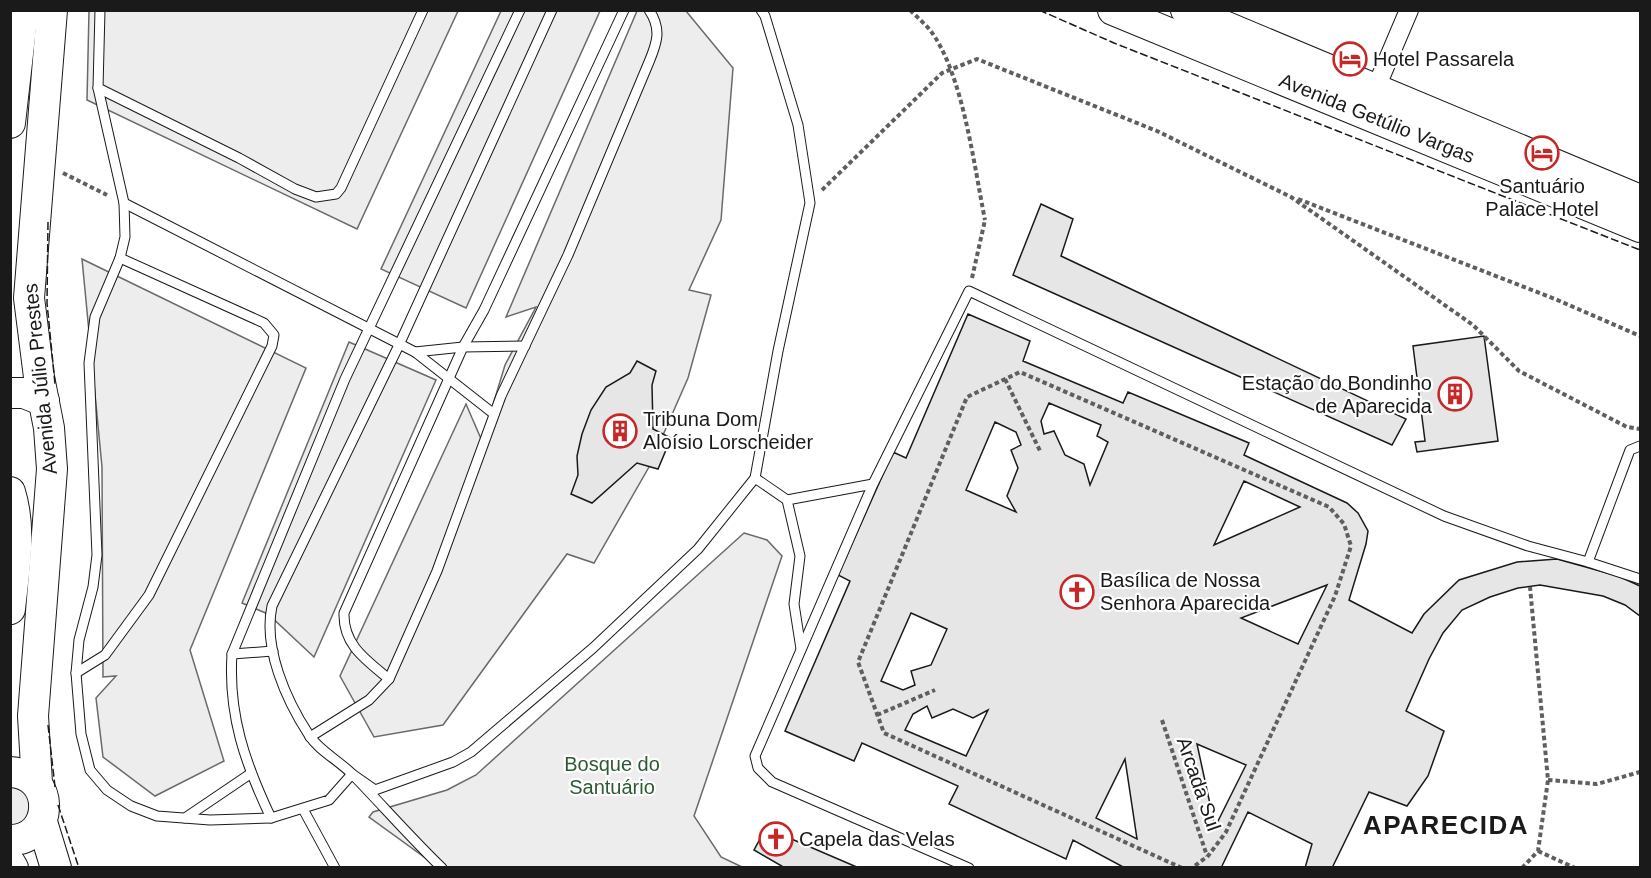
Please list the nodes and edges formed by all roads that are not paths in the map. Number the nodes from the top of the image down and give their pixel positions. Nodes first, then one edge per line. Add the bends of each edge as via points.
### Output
1 (23, 10) edge
2 (52, 10) edge
3 (100, 10) edge
4 (423, 10) edge
5 (520, 10) edge
6 (552, 10) edge
7 (624, 10) edge
8 (649, 10) edge
9 (761, 10) edge
10 (1186, 10) edge
11 (1409, 10) edge
12 (1119, 12) edge
13 (98, 88) junction
14 (45, 89) junction
15 (1371, 101) junction
16 (12, 104) edge
17 (1641, 200) edge
18 (124, 203) junction
19 (1641, 227) edge
20 (120, 258) junction
21 (368, 328) junction
22 (399, 345) junction
23 (525, 346) junction
24 (463, 347) junction
25 (415, 352) junction
26 (449, 381) junction
27 (10, 393) edge
28 (44, 401) junction
29 (494, 414) junction
30 (51, 446) junction
31 (1641, 446) edge
32 (755, 478) junction
33 (873, 484) junction
34 (787, 500) junction
35 (12, 507) edge
36 (1588, 562) junction
37 (1641, 579) edge
38 (10, 609) edge
39 (273, 651) junction
40 (801, 651) junction
41 (232, 654) junction
42 (76, 673) junction
43 (389, 680) junction
44 (310, 737) junction
45 (250, 774) junction
46 (352, 774) junction
47 (24, 777) edge
48 (303, 809) junction
49 (185, 818) junction
50 (271, 818) junction
51 (42, 822) junction
52 (10, 840) edge
53 (10, 863) edge
54 (13, 867) edge
55 (56, 867) edge
56 (335, 867) edge
57 (442, 867) edge
58 (969, 867) edge

1 - 16 main road
2 - 14 main road, Avenida Júlio Prestes
3 - 13 lane
4 - 13 lane via 336,194 316,196 295,189
5 - 21 lane
6 - 22 lane
7 - 24 lane
8 - 23 lane via 658,28 650,62
9 - 32 lane via 798,125 810,203
10 - 15 main road, Avenida Getúlio Vargas
11 - 15 street
12 - 15 main road, Avenida Getúlio Vargas
13 - 18 lane
14 - 16 main road
14 - 28 main road, Avenida Júlio Prestes via 29,297
15 - 17 main road, Avenida Getúlio Vargas
15 - 19 main road, Avenida Getúlio Vargas
18 - 20 lane via 125,237
18 - 21 lane
20 - 42 lane via 91,337 89,375 97,555
20 - 42 lane via 264,323 274,335 149,595 105,655
21 - 22 lane
21 - 41 lane
22 - 25 lane
22 - 39 lane via 272,606 268,626
23 - 24 lane
23 - 29 lane
24 - 25 lane
24 - 26 lane
25 - 26 lane
26 - 29 lane
26 - 43 lane via 344,613 349,642
27 - 28 main road via 24,393
28 - 30 main road, Avenida Júlio Prestes
29 - 43 lane via 437,571
30 - 35 main road
30 - 47 main road, Avenida Júlio Prestes via 33,716
31 - 36 lane via 1630,450
32 - 34 lane
32 - 46 lane via 690,556 593,648 471,752 375,790
33 - 34 lane
33 - 36 lane via 969,291 1444,516 1528,546
33 - 40 lane
34 - 40 lane via 800,556 794,604
35 - 38 main road via 17,532
36 - 37 lane
39 - 41 lane
39 - 44 lane
40 - 58 lane via 755,756 758,768 772,782
41 - 45 lane via 232,711
42 - 49 lane via 81,734 90,770 107,790 131,806 157,816
43 - 44 lane via 369,700
44 - 46 lane
45 - 49 lane
45 - 50 lane
46 - 48 lane via 329,800
46 - 57 lane via 389,817
47 - 51 main road, Avenida Júlio Prestes via 45,802
48 - 50 lane
48 - 56 lane
49 - 50 lane
51 - 52 main road via 26,837
51 - 55 main road, Avenida Júlio Prestes
53 - 54 main road

